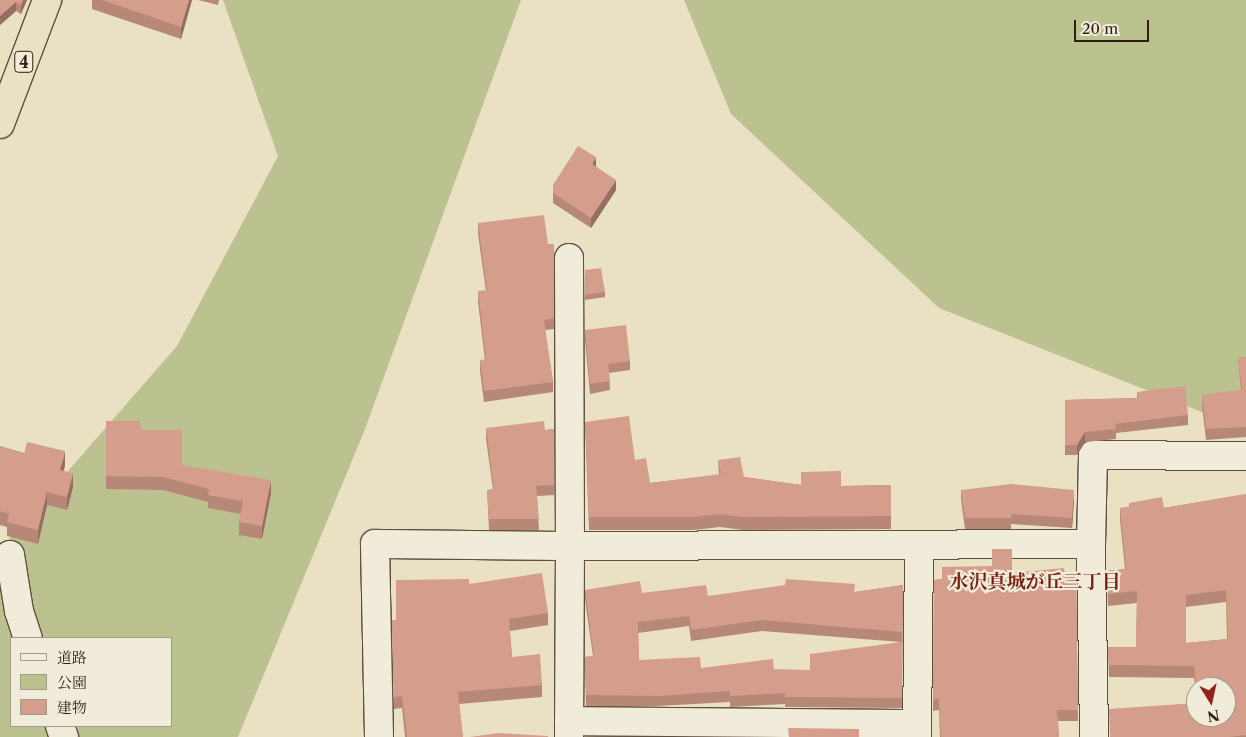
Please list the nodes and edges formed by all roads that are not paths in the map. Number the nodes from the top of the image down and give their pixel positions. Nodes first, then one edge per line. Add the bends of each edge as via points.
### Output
1 (47, 0) edge
2 (0, 124) edge
3 (568, 258) dead end
4 (1246, 456) edge
5 (1091, 544) junction
6 (570, 546) junction
7 (919, 547) junction
8 (0, 562) edge
9 (28, 637) edge
10 (569, 729) edge
11 (917, 731) edge
12 (379, 737) edge
13 (1094, 737) edge

1 - 2 highway, 4
3 - 6 street
4 - 5 street via 1093,455
5 - 7 street
5 - 13 street
6 - 7 street
6 - 10 street
6 - 12 street via 375,544
7 - 11 street
8 - 9 street via 10,555 19,611
10 - 11 street

